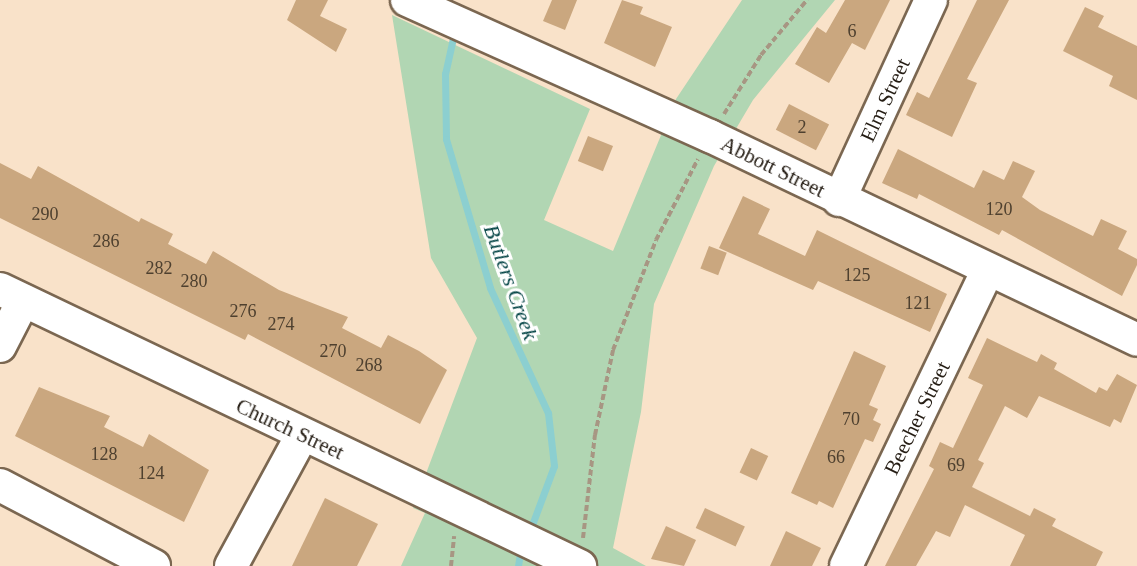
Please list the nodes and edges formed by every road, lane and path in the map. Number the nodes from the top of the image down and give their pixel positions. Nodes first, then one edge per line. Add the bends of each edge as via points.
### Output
1 (807, 0) edge
2 (931, 0) edge
3 (412, 3) edge
4 (710, 136) junction
5 (839, 200) junction
6 (988, 270) junction
7 (11, 295) edge
8 (1137, 340) edge
9 (0, 346) edge
10 (302, 435) junction
11 (0, 485) edge
12 (582, 556) edge
13 (154, 566) edge
14 (231, 566) edge
15 (846, 566) edge

1 - 4 path via 761,55
2 - 5 street, Elm Street
3 - 4 street, Abbott Street
4 - 5 street, Abbott Street
4 - 12 path via 656,240 613,350 594,435
5 - 6 street, Abbott Street
6 - 8 street, Abbott Street
6 - 15 street, Beecher Street
7 - 9 street
7 - 10 street, Church Street
10 - 12 street, Church Street via 549,550
10 - 14 street
11 - 13 street

